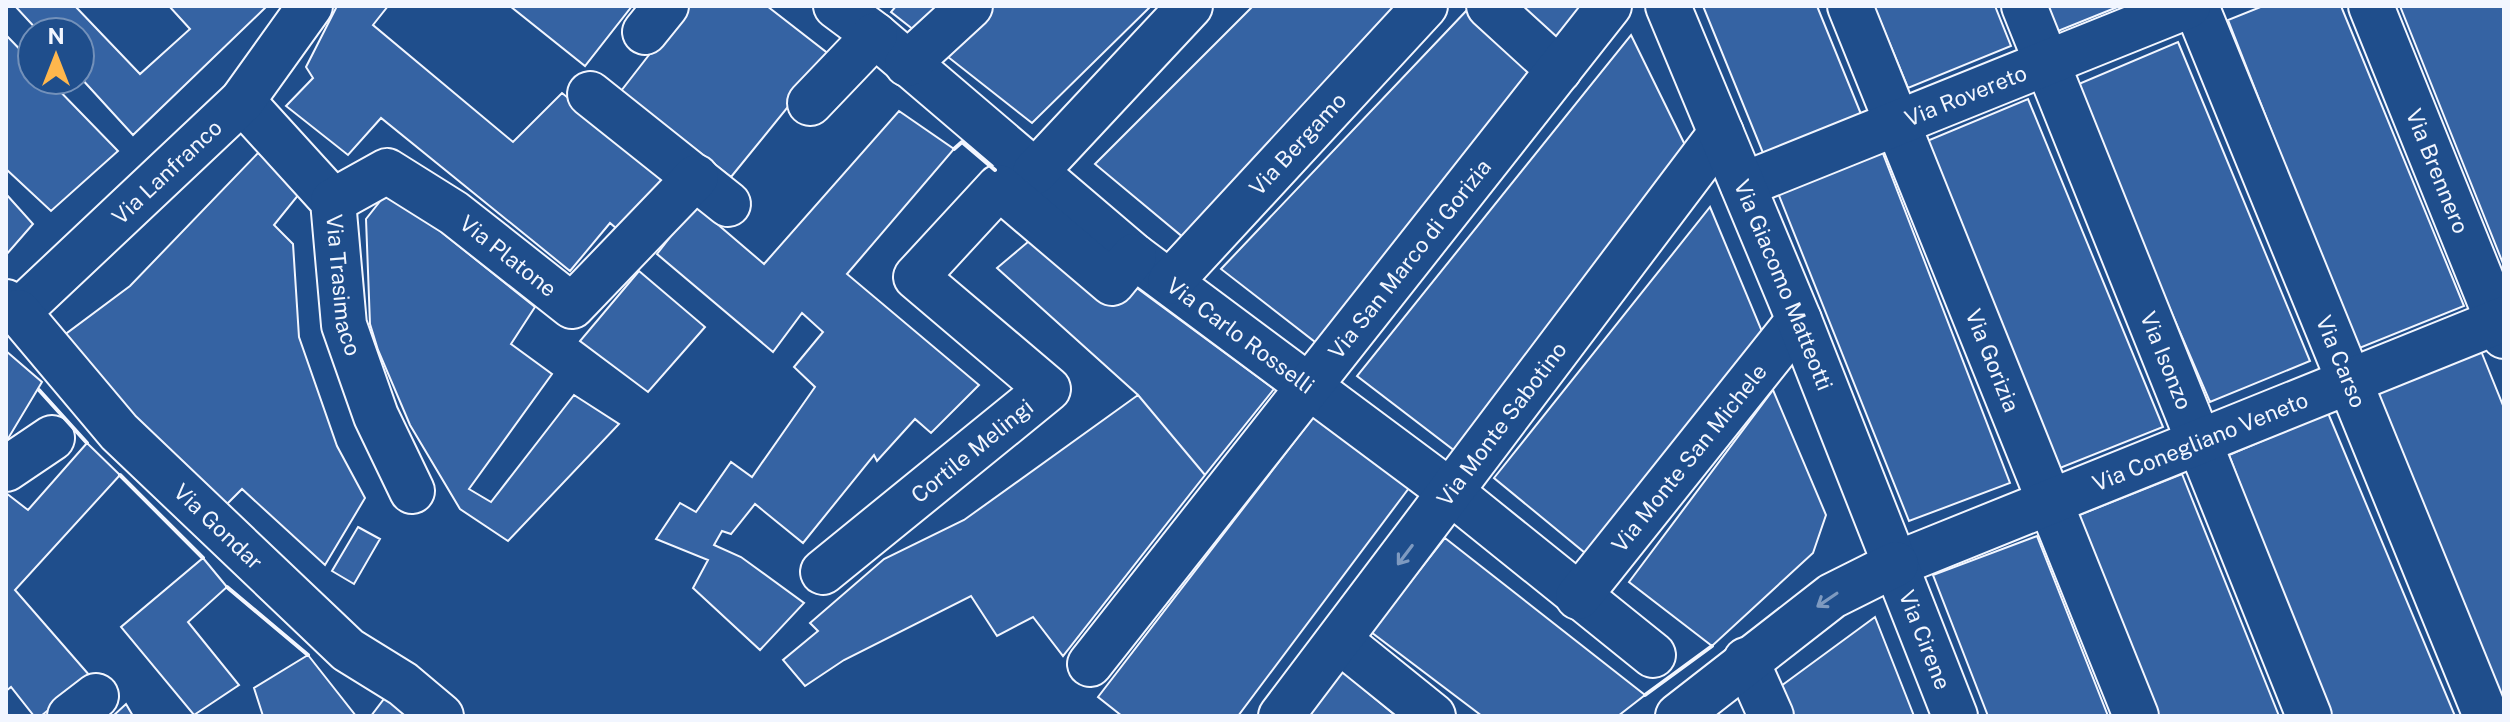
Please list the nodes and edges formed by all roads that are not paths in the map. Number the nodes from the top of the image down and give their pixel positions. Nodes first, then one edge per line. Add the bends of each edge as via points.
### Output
1 (310, 6) edge
2 (970, 6) edge
3 (1190, 6) edge
4 (1425, 6) edge
5 (1489, 6) edge
6 (1609, 6) edge
7 (1668, 6) edge
8 (1850, 6) edge
9 (2024, 6) edge
10 (2188, 6) edge
11 (2196, 6) edge
12 (2371, 6) edge
13 (855, 16) edge
14 (2047, 62) junction
15 (907, 64) junction
16 (1559, 70) junction
17 (590, 94) dead end
18 (242, 101) junction
19 (810, 103) dead end
20 (1899, 122) junction
21 (1721, 133) junction
22 (1035, 172) junction
23 (1743, 185) junction
24 (333, 201) junction
25 (1134, 256) junction
26 (1170, 282) junction
27 (12, 307) edge
28 (1799, 320) junction
29 (2502, 326) edge
30 (2349, 382) junction
31 (1310, 387) junction
32 (52, 438) dead end
33 (2199, 442) junction
34 (6, 469) edge
35 (412, 491) dead end
36 (1452, 493) junction
37 (2050, 502) junction
38 (1896, 564) junction
39 (823, 572) dead end
40 (1578, 597) junction
41 (1340, 641) junction
42 (1653, 655) dead end
43 (1746, 660) junction
44 (1090, 664) dead end
45 (441, 716) edge
46 (1281, 716) edge
47 (1433, 716) edge
48 (1678, 716) edge
49 (1771, 716) edge
50 (1955, 716) edge
51 (2136, 716) edge
52 (2309, 716) edge
53 (2486, 716) edge

1 - 18 street, Via Lanfranco
2 - 15 street
3 - 22 street
4 - 26 street, Via Bergamo
5 - 16 street
6 - 16 street, Via San Marco di Gorizia
7 - 21 street, Via Giacomo Matteotti
8 - 20 street, Via Gorizia
9 - 14 street, Via Isonzo
10 - 14 street, Via Rovereto
11 - 30 street, Via Carso
12 - 29 street, Via Brennero
13 - 15 street, Via Carlo Rosselli
13 - 19 street
14 - 20 street, Via Rovereto
14 - 33 street, Via Isonzo
15 - 22 street, Via Carlo Rosselli
16 - 31 street, Via San Marco di Gorizia
17 - 24 street, Via Platone via 712,191 572,306 454,213 387,171
18 - 24 street, Via Trasimaco
18 - 27 street, Via Lanfranco
20 - 23 street, Via Rovereto
20 - 37 street, Via Gorizia
21 - 23 street, Via Giacomo Matteotti
21 - 36 street, Via Monte Sabotino
22 - 25 street, Via Carlo Rosselli
23 - 28 street, Via Giacomo Matteotti
24 - 35 street, Via Trasimaco via 344,325 376,416
25 - 26 street, Via Carlo Rosselli
25 - 39 street, Cortile Melingi via 1112,283 999,187 916,277 1048,389
26 - 31 street, Via Carlo Rosselli
27 - 45 street, Via Gondar via 130,443 348,650 403,684
28 - 38 street, Via Giacomo Matteotti
28 - 40 street, Via Monte San Michele
29 - 30 street, Via Conegliano Veneto
30 - 33 street, Via Conegliano Veneto
30 - 53 street, Via Carso
31 - 36 street, Via Carlo Rosselli
31 - 44 street, Via San Marco di Gorizia
32 - 34 street
33 - 37 street, Via Conegliano Veneto
33 - 52 street, Via Isonzo
36 - 40 street, Via Carlo Rosselli
36 -> 41 street, Via Monte Sabotino
37 - 38 street, Via Conegliano Veneto
37 - 51 street, Via Gorizia
38 -> 43 street, Via Conegliano Veneto via 1832,596
38 - 50 street, Via Cirene
40 - 42 street, Via Carlo Rosselli
41 - 46 street, Via Monte Sabotino
41 - 47 street
43 - 48 street, Via Conegliano Veneto
43 - 49 street

